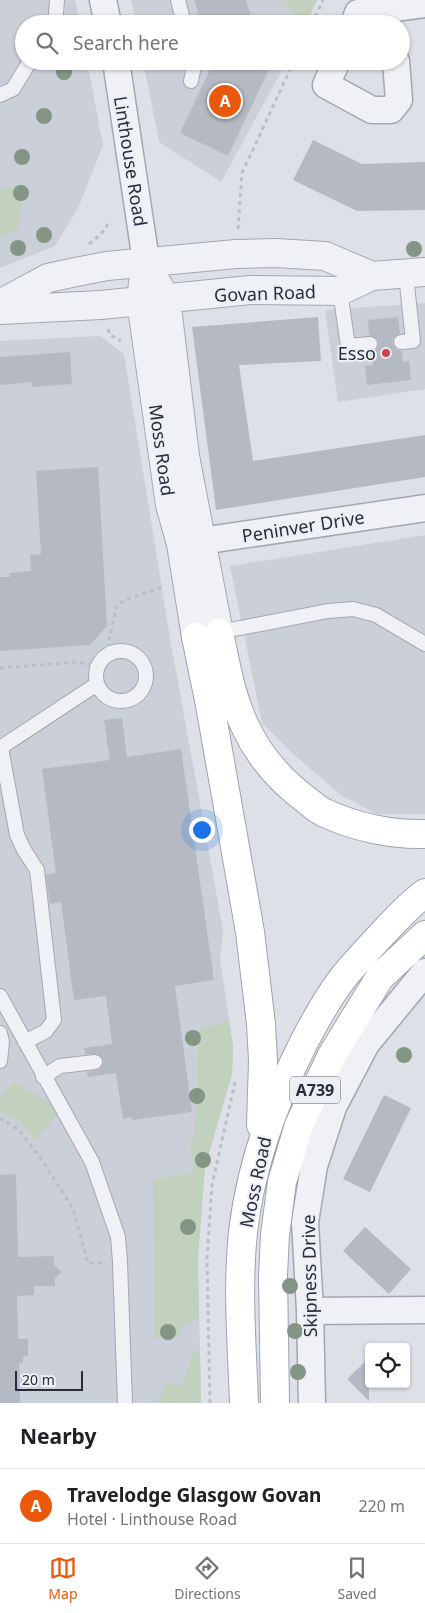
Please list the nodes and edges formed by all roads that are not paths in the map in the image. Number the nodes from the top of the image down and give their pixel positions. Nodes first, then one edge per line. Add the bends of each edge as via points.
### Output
1 (57, 0) edge
2 (103, 0) edge
3 (178, 0) edge
4 (425, 4) edge
5 (56, 15) edge
6 (106, 15) edge
7 (182, 15) edge
8 (357, 15) edge
9 (381, 15) edge
10 (395, 15) edge
11 (25, 70) edge
12 (117, 70) edge
13 (193, 70) edge
14 (334, 70) edge
15 (397, 70) edge
16 (191, 81) dead end
17 (0, 95) edge
18 (146, 262) junction
19 (416, 274) edge
20 (372, 276) junction
21 (340, 291) junction
22 (153, 300) junction
23 (0, 304) edge
24 (0, 310) edge
25 (401, 342) dead end
26 (370, 344) dead end
27 (425, 508) edge
28 (190, 543) junction
29 (207, 635) junction
30 (425, 644) edge
31 (97, 684) junction
32 (1, 748) edge
33 (425, 834) edge
34 (425, 892) edge
35 (425, 935) edge
36 (420, 989) edge
37 (0, 996) edge
38 (0, 1033) edge
39 (25, 1042) junction
40 (0, 1061) edge
41 (95, 1062) dead end
42 (44, 1076) junction
43 (260, 1144) junction
44 (425, 1310) edge
45 (310, 1311) junction
46 (124, 1403) edge
47 (244, 1403) edge
48 (275, 1403) edge
49 (312, 1403) edge

1 - 5 lane
2 - 6 street
3 - 7 lane
4 - 10 street
8 - 9 street
11 - 17 lane via 13,89
12 - 18 street, Linthouse Road
13 - 16 lane
14 - 15 street via 326,85 372,110 390,110 399,100
18 - 20 street via 236,254 324,256
18 - 22 street
18 - 23 street via 48,278
19 - 20 street, Govan Road
19 - 25 lane via 413,341
20 - 21 street, Govan Road
21 - 22 street, Govan Road via 250,290
21 - 26 lane via 348,346
22 - 24 street, Govan Road
22 - 28 street via 185,456
27 - 28 street, Peninver Drive
28 - 29 street
28 - 29 street via 186,580
29 - 30 lane via 353,609 376,615
29 - 33 main road via 253,743 289,788 323,813 354,824 381,831
29 - 43 main road via 210,705 251,942 261,1024
31 - 31 lane via 108,698 125,701 140,692 146,675 144,667 133,654 116,651 101,662 95,676
31 - 32 lane
32 - 39 lane via 17,835 37,870 54,1020 46,1031
34 - 43 main road, Moss Road / A739 via 345,975 318,1015 290,1070
35 - 48 main road, Moss Road / A739 via 380,977 332,1055 299,1125 282,1182 275,1235
36 - 45 street, Skipness Drive via 366,1044 333,1107 314,1166 305,1222
37 - 39 lane
38 - 40 lane
39 - 42 lane
41 - 42 lane via 60,1066
42 - 46 lane via 92,1162 118,1237
43 - 47 main road, Moss Road / A739 via 243,1232
44 - 45 street
45 - 49 street, Skipness Drive

